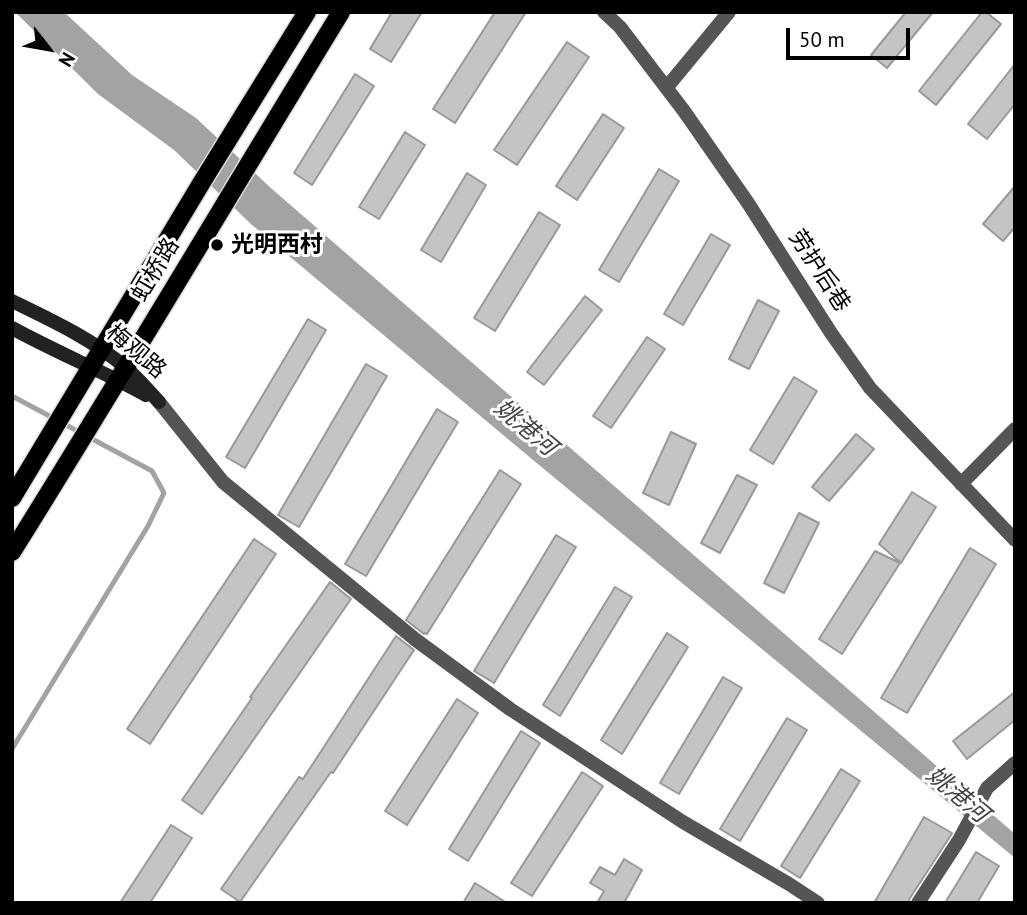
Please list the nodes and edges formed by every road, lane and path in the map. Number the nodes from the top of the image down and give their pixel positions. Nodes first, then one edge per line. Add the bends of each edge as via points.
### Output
1 (307, 12) edge
2 (341, 12) edge
3 (604, 12) edge
4 (729, 12) edge
5 (667, 87) junction
6 (12, 301) edge
7 (12, 328) edge
8 (101, 349) junction
9 (90, 366) junction
10 (122, 374) junction
11 (1015, 429) edge
12 (961, 484) junction
13 (12, 498) edge
14 (1015, 540) edge
15 (12, 552) edge
16 (1015, 763) edge
17 (818, 903) edge
18 (918, 903) edge

1 - 8 main road, 虹桥路
2 - 10 main road, 虹桥路
3 - 5 street, 劳护后巷
4 - 5 street
5 - 12 street, 劳护后巷 via 870,388
6 - 8 street, 梅观路
7 - 9 street, 梅观路
8 - 9 main road, 虹桥路
8 - 10 street, 梅观路
9 - 10 street, 梅观路
9 - 13 main road, 虹桥路
10 - 15 main road, 虹桥路
10 - 17 street, 梅观路 via 159,402 223,482 416,640 510,709 682,822
11 - 12 street
12 - 14 street, 劳护后巷
16 - 18 street via 987,788

